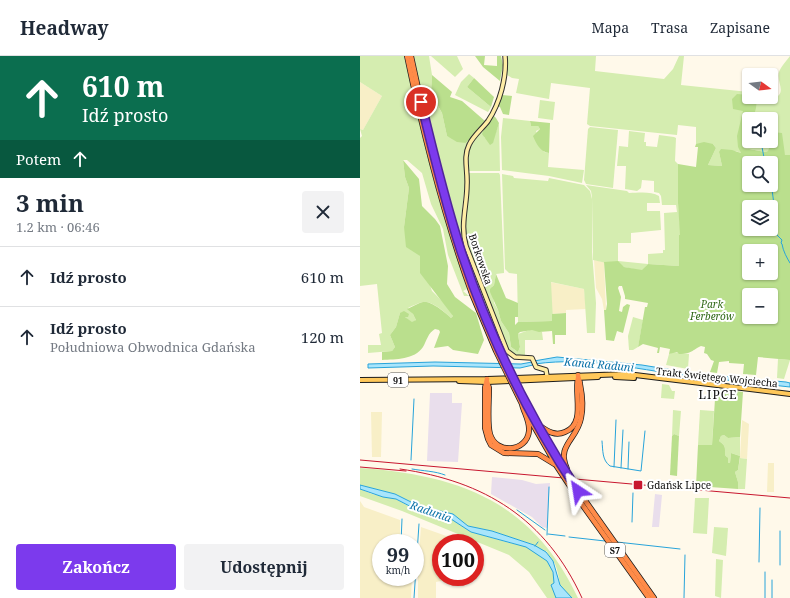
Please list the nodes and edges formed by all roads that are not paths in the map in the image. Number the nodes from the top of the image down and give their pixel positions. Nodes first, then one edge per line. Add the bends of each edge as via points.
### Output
1 (407, 56) edge
2 (411, 56) edge
3 (505, 56) edge
4 (474, 293) junction
5 (547, 376) junction
6 (578, 377) junction
7 (360, 380) edge
8 (487, 380) junction
9 (579, 391) junction
10 (790, 394) edge
11 (522, 404) junction
12 (487, 405) junction
13 (537, 424) junction
14 (556, 465) junction
15 (572, 482) junction
16 (649, 598) edge
17 (654, 598) edge

1 - 4 highway, S7 via 433,170 462,265
2 - 4 highway, S7 via 436,164
3 - 5 street, Borkowska via 504,77 494,110 469,144 466,154 467,184 463,231 466,246 506,351 515,357 532,359 535,365 546,370
4 - 11 highway, S7, bridge via 498,356
4 - 13 highway, S7, bridge
5 - 6 main road, Trakt Świętego Wojciecha / 91
5 - 8 main road, Trakt Świętego Wojciecha / 91
6 - 8 main road, Trakt Świętego Wojciecha / 91
6 - 9 highway
6 - 10 main road, Trakt Świętego Wojciecha / 91 via 627,374
7 - 8 main road, Trakt Świętego Wojciecha / 91
8 - 12 highway
9 - 13 highway via 577,419 570,429 564,433 554,434
9 - 15 highway, bridge via 582,413 580,421 563,455
11 - 12 highway via 529,424 529,434 523,444 509,449 500,446 491,438
11 - 14 highway, S7
12 - 14 highway via 486,434 495,448 506,453 538,454
13 - 15 highway, S7, bridge
14 - 16 highway, S7, bridge
15 - 17 highway, S7

